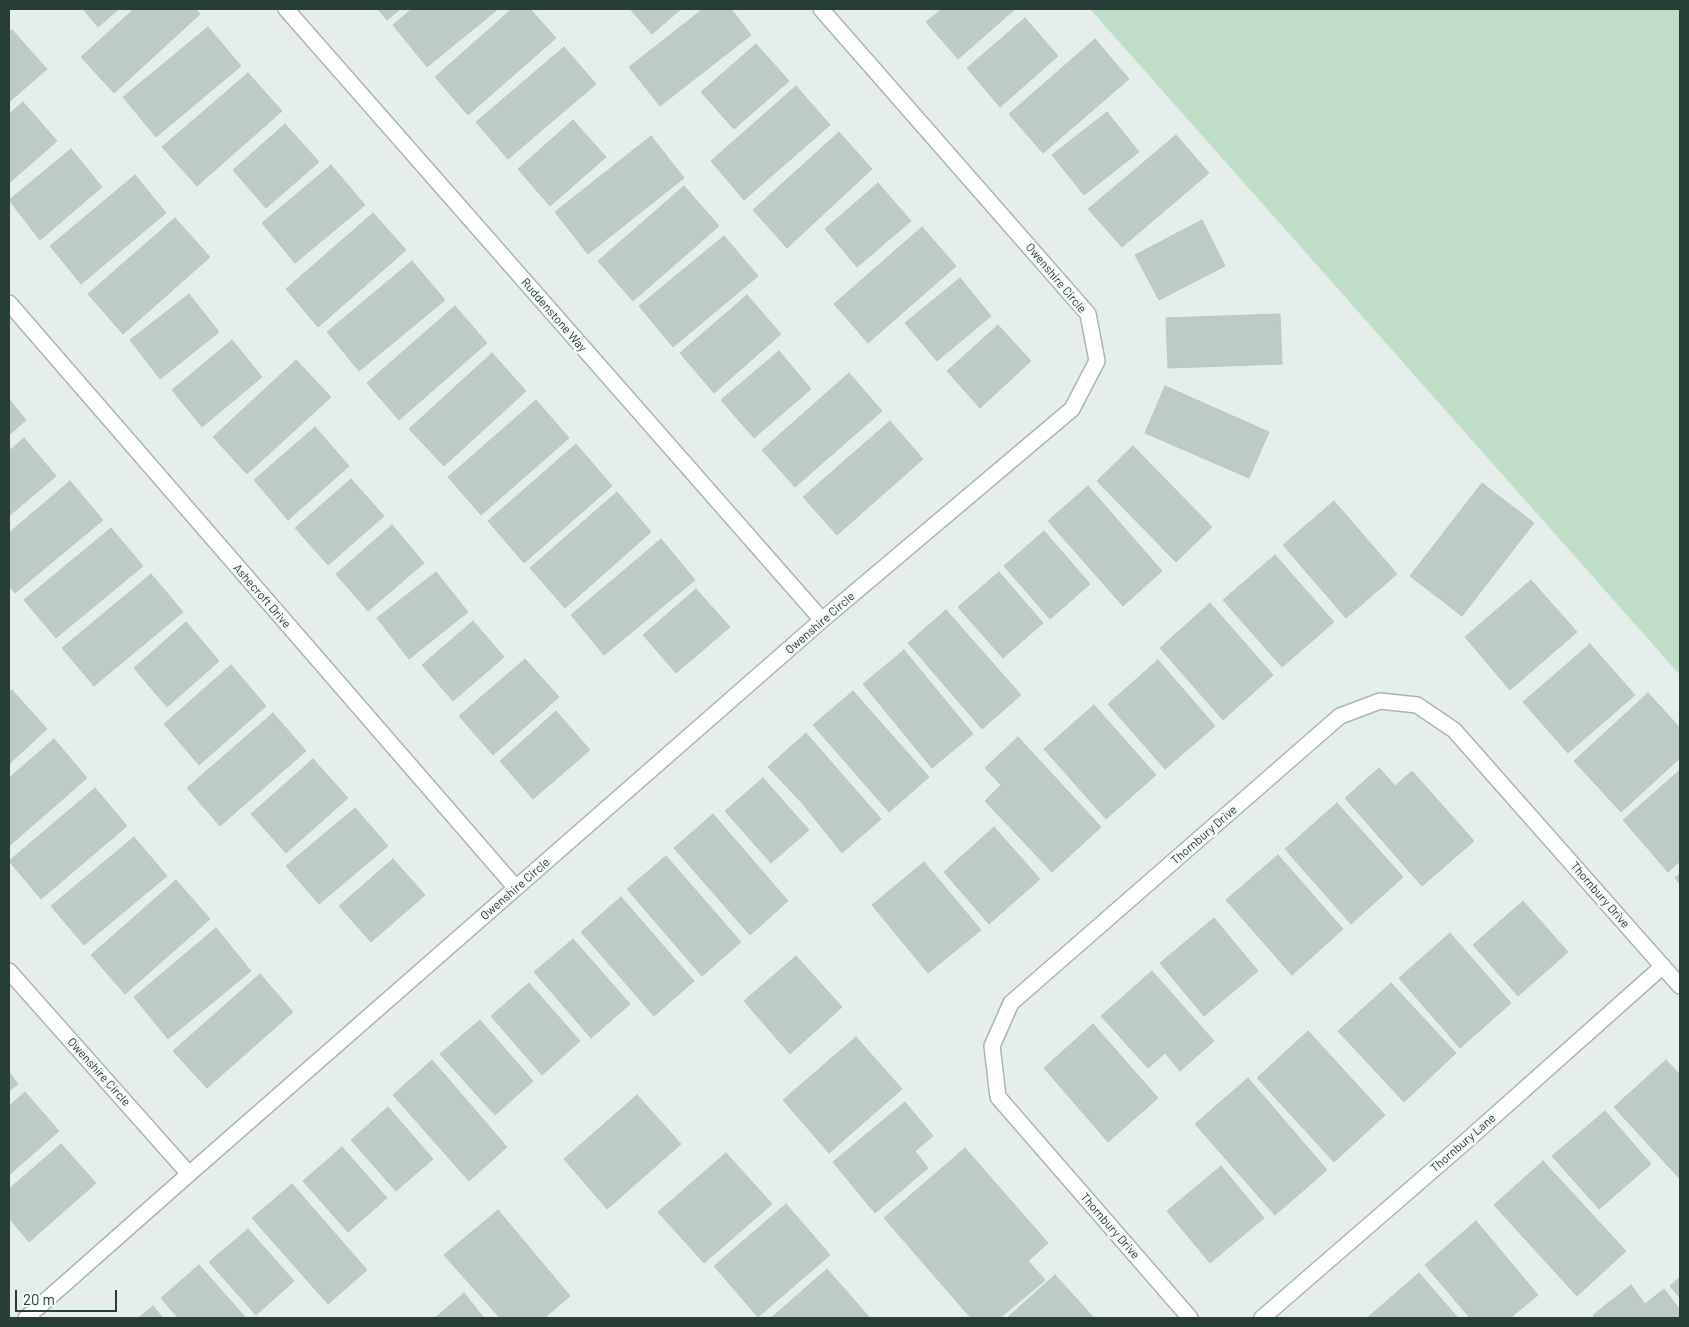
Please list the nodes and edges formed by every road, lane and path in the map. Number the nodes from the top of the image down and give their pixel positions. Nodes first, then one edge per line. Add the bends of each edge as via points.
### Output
1 (286, 9) edge
2 (821, 9) edge
3 (9, 304) edge
4 (822, 620) junction
5 (516, 888) junction
6 (1663, 966) junction
7 (9, 971) edge
8 (1680, 986) edge
9 (189, 1174) junction
10 (26, 1318) edge
11 (1190, 1318) edge
12 (1262, 1318) edge

1 - 4 street, Ruddenstone Way
2 - 4 street, Owenshire Circle via 1088,314 1097,361 1072,409
3 - 5 street, Ashecroft Drive
4 - 5 street, Owenshire Circle
5 - 9 street, Owenshire Circle
6 - 8 street, Thornbury Drive
6 - 11 street, Thornbury Drive via 1454,730 1417,705 1380,701 1340,716 1011,1003 992,1046 998,1096
6 - 12 street, Thornbury Lane
7 - 9 street, Owenshire Circle
9 - 10 street, Owenshire Circle

